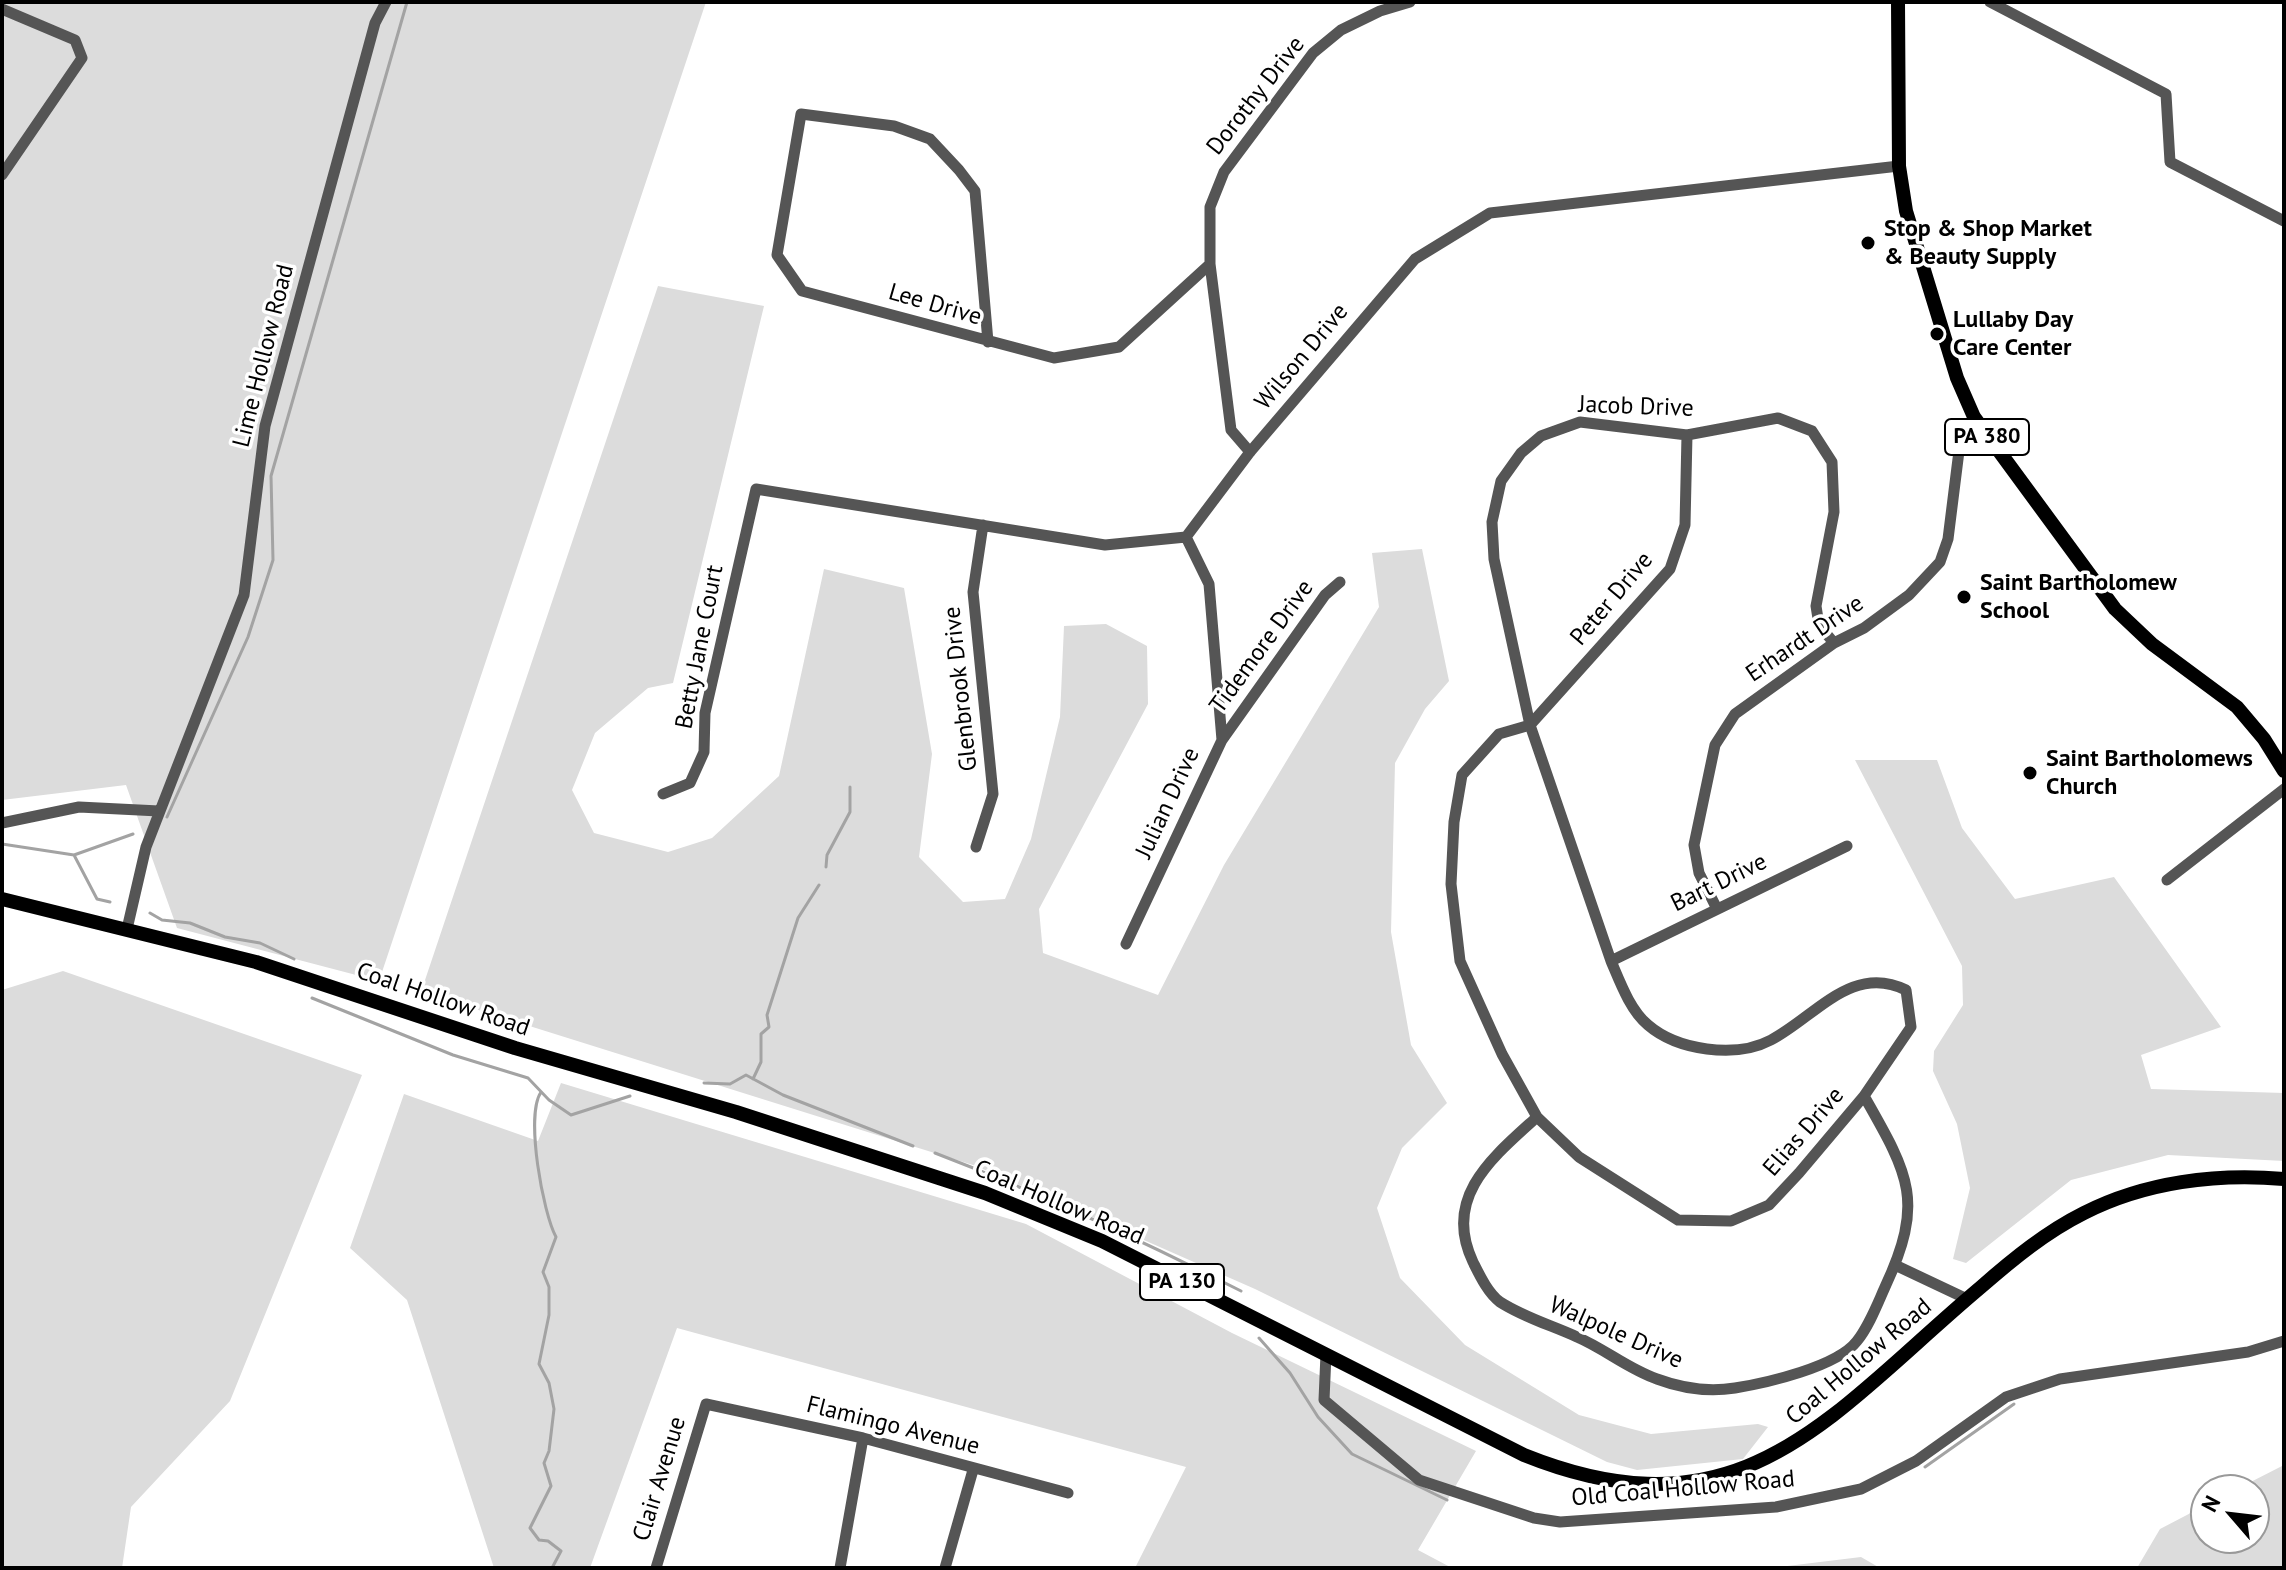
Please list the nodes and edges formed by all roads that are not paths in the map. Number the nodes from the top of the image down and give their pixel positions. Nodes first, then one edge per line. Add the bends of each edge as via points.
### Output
1 (386, 2) edge
2 (1410, 2) edge
3 (1898, 2) edge
4 (1990, 2) edge
5 (2, 9) edge
6 (1899, 166) junction
7 (2, 175) edge
8 (2284, 221) edge
9 (1210, 264) junction
10 (988, 342) junction
11 (1974, 417) junction
12 (1687, 435) junction
13 (1250, 452) junction
14 (983, 525) junction
15 (1186, 537) junction
16 (1340, 582) dead end
17 (1834, 643) junction
18 (1530, 725) junction
19 (1222, 740) junction
20 (2284, 771) edge
21 (2284, 789) edge
22 (663, 794) dead end
23 (159, 811) junction
24 (2, 823) edge
25 (1847, 846) dead end
26 (976, 847) dead end
27 (2167, 880) dead end
28 (2, 899) edge
29 (1716, 907) junction
30 (127, 929) junction
31 (1126, 944) dead end
32 (1611, 961) junction
33 (1864, 1096) junction
34 (1537, 1117) junction
35 (2284, 1179) edge
36 (1895, 1265) junction
37 (1967, 1299) junction
38 (2284, 1341) edge
39 (1326, 1354) junction
40 (706, 1404) joint
41 (863, 1438) junction
42 (973, 1470) junction
43 (1068, 1493) dead end
44 (656, 1568) edge
45 (840, 1568) edge
46 (945, 1568) edge

1 - 23 street, Lime Hollow Road via 375,23 265,426 244,595
2 - 9 street, Dorothy Drive via 1341,30 1313,53 1224,172 1210,207
3 - 6 main road, PA 380
4 - 8 street via 2166,94 2170,162
5 - 7 street via 75,40 82,58
6 - 11 main road, PA 380 via 1913,238
6 - 13 street, Wilson Drive via 1490,213 1415,259
9 - 10 street, Lee Drive via 1119,347 1054,358
9 - 13 street, Dorothy Drive via 1231,430
10 - 10 street, Lee Drive via 802,291 777,255 801,114 894,126 930,139 959,170 975,191
11 - 17 street, Erhardt Drive via 1959,451 1948,539 1940,562 1909,595
11 - 20 main road, PA 380 via 2115,609 2152,644 2237,707
12 - 17 street, Jacob Drive via 1778,418 1812,431 1832,462 1834,512 1816,606 1819,625
12 - 18 street, Peter Drive via 1685,525 1670,569
12 - 18 street, Jacob Drive via 1580,422 1541,436 1501,481 1492,522 1494,559
13 - 15 street, Wilson Drive
14 - 15 street via 1105,545
14 - 22 street, Betty Jane Court via 756,489 705,713 704,752 690,783
14 - 26 street, Glenbrook Drive via 973,592 993,794
15 - 19 street, Julian Drive via 1209,584
16 - 19 street, Tidemore Drive via 1325,595
17 - 29 street, Erhardt Drive via 1735,714 1715,745 1694,845 1699,873
18 - 32 street, Elias Drive
18 - 34 street, Elias Drive via 1499,734 1462,775 1451,884 1460,961
19 - 31 street, Julian Drive
21 - 27 street
23 - 24 street via 79,807
23 - 30 street, Lime Hollow Road
25 - 29 street, Bart Drive
28 - 30 main road, Coal Hollow Road / PA 130
29 - 32 street, Bart Drive
30 - 39 main road, Coal Hollow Road / PA 130 via 309,978 515,1048 985,1193 1102,1241
32 - 33 street, Elias Drive via 1646,1024 1673,1041 1706,1049 1769,1041 1865,980 1888,981 1906,990 1911,1027
33 - 34 street, Elias Drive via 1769,1205 1731,1221 1678,1220 1579,1157
33 - 36 street, Walpole Drive via 1894,1151 1907,1190 1910,1216
34 - 36 street, Walpole Drive via 1485,1164 1464,1206 1464,1242 1496,1299 1657,1379 1690,1388 1733,1388 1815,1367 1856,1343
35 - 37 main road, Coal Hollow Road / PA 130 via 2182,1182 2115,1199 2042,1238
36 - 37 street
37 - 39 main road, Coal Hollow Road / PA 130 via 1804,1439 1750,1466 1687,1481 1590,1479 1534,1460
38 - 39 street, Old Coal Hollow Road via 2248,1352 2060,1379 2006,1397 1916,1461 1861,1489 1776,1507 1560,1522 1419,1480 1324,1400
40 - 41 street, Flamingo Avenue
40 - 44 street, Clair Avenue
41 - 42 street, Flamingo Avenue
41 - 45 street
42 - 43 street, Flamingo Avenue
42 - 46 street

